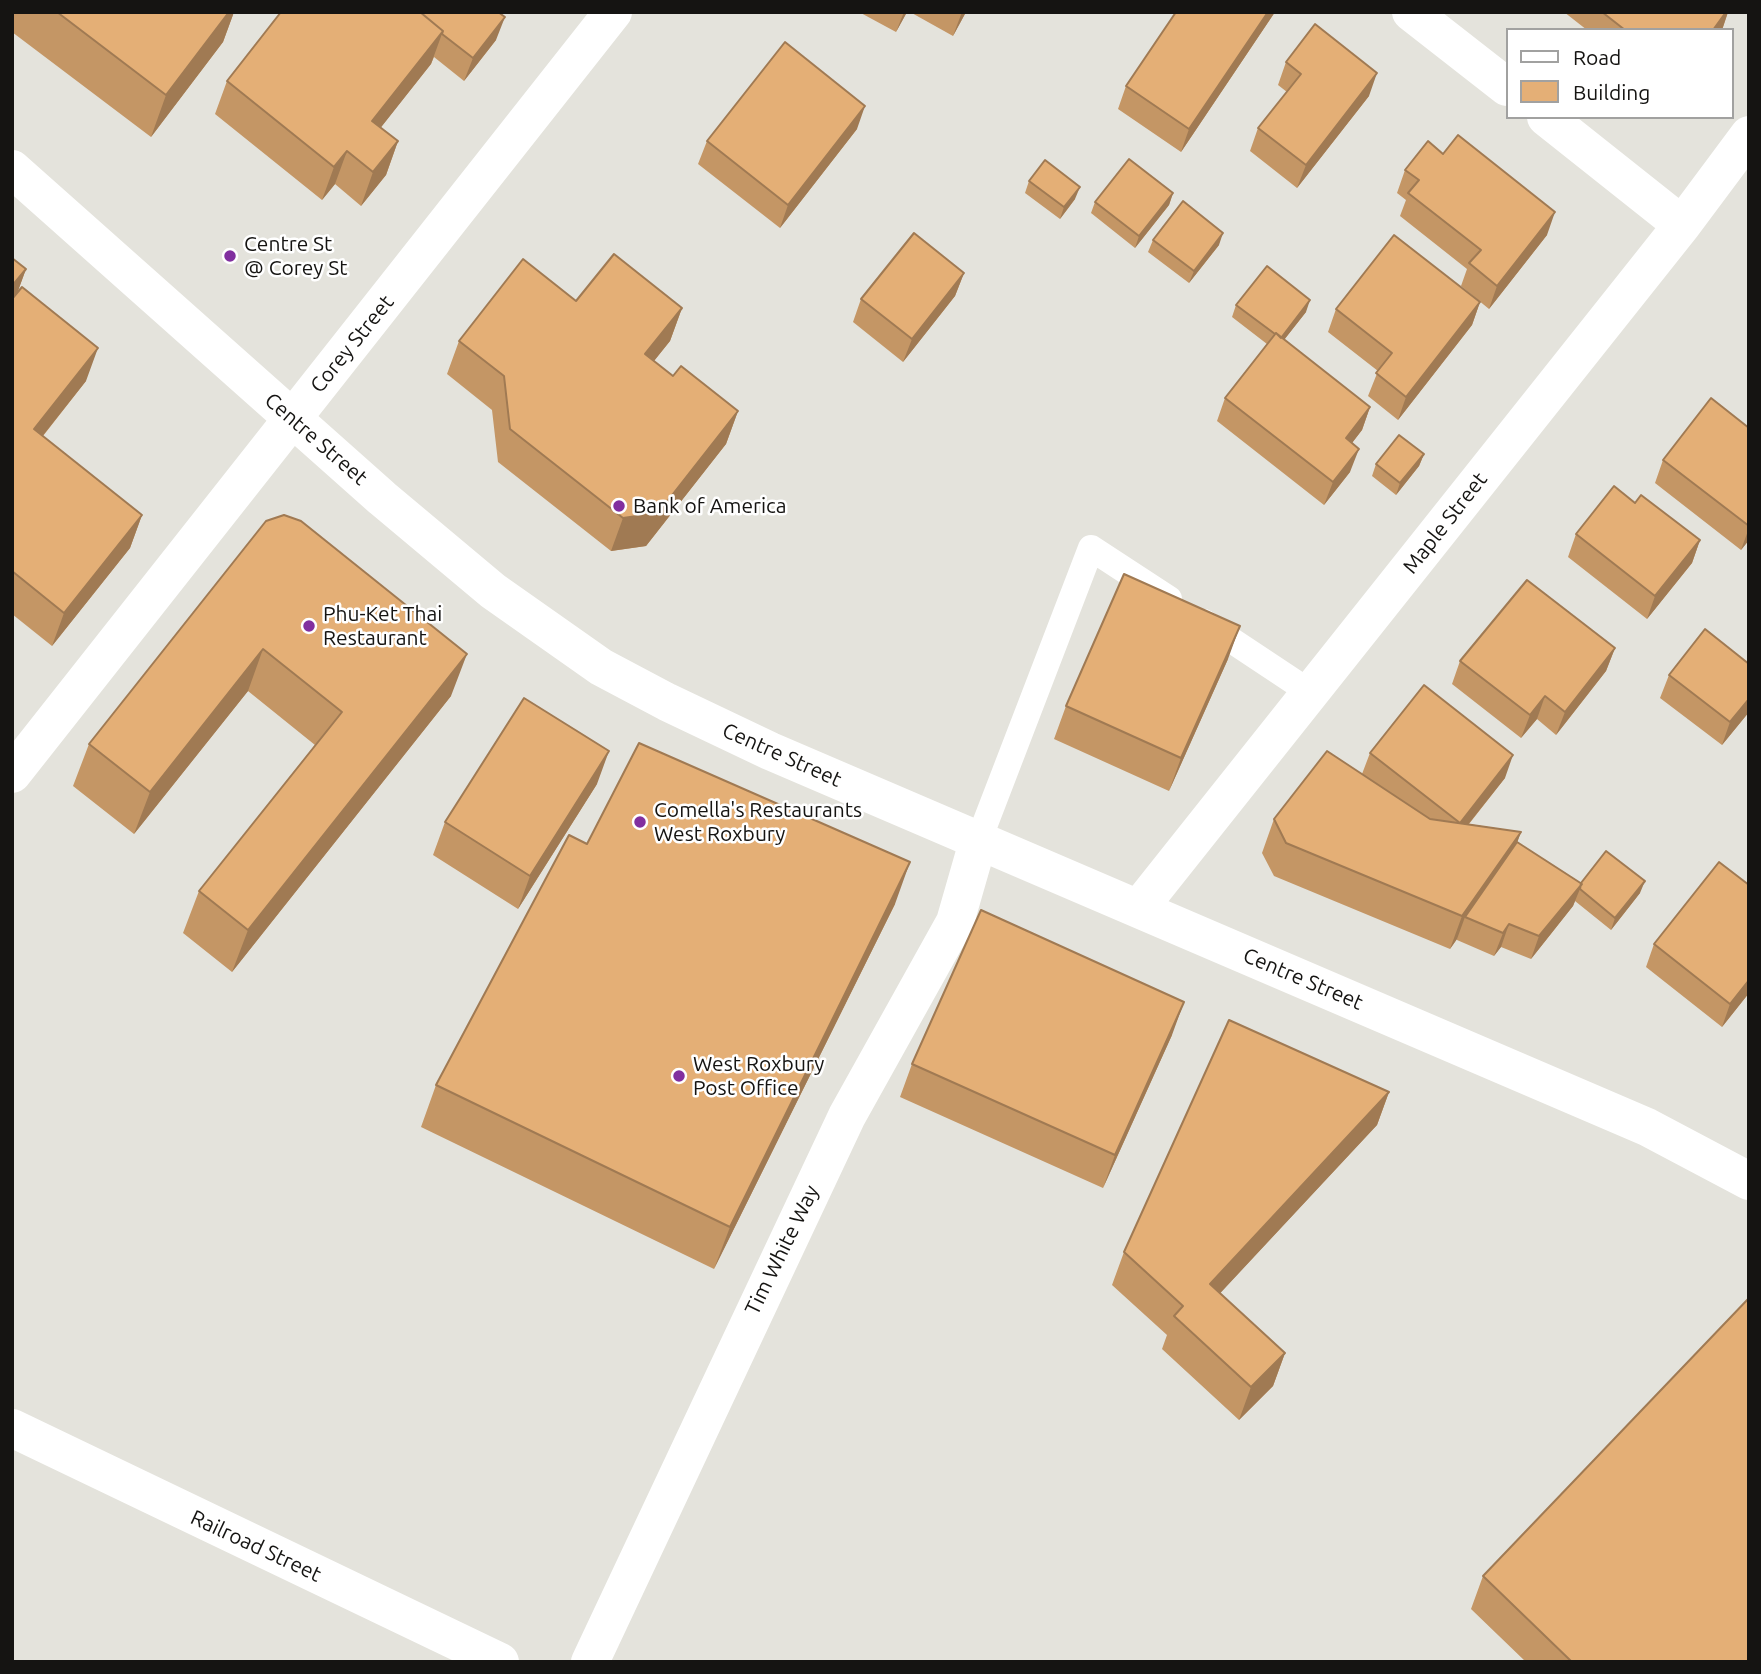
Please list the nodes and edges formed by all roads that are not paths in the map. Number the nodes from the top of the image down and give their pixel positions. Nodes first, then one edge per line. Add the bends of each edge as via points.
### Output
1 (613, 12) edge
2 (1411, 12) edge
3 (1506, 86) edge
4 (1549, 119) edge
5 (1749, 135) edge
6 (12, 169) edge
7 (1682, 225) junction
8 (292, 419) junction
9 (1311, 693) junction
10 (12, 774) edge
11 (978, 842) junction
12 (1139, 908) junction
13 (1749, 1181) edge
14 (12, 1428) edge
15 (500, 1662) edge
16 (590, 1662) edge

1 - 8 street, Corey Street
2 - 3 street
4 - 7 street
5 - 7 street, Maple Street
6 - 8 street, Centre Street
7 - 9 street, Maple Street
8 - 10 street, Corey Street
8 - 11 street, Centre Street via 483,584 601,667 770,751
9 - 11 lane via 1091,548
9 - 12 street, Maple Street
11 - 12 street, Centre Street
11 - 16 street, Tim White Way via 955,922 847,1116
12 - 13 street, Centre Street via 1647,1127
14 - 15 street, Railroad Street

